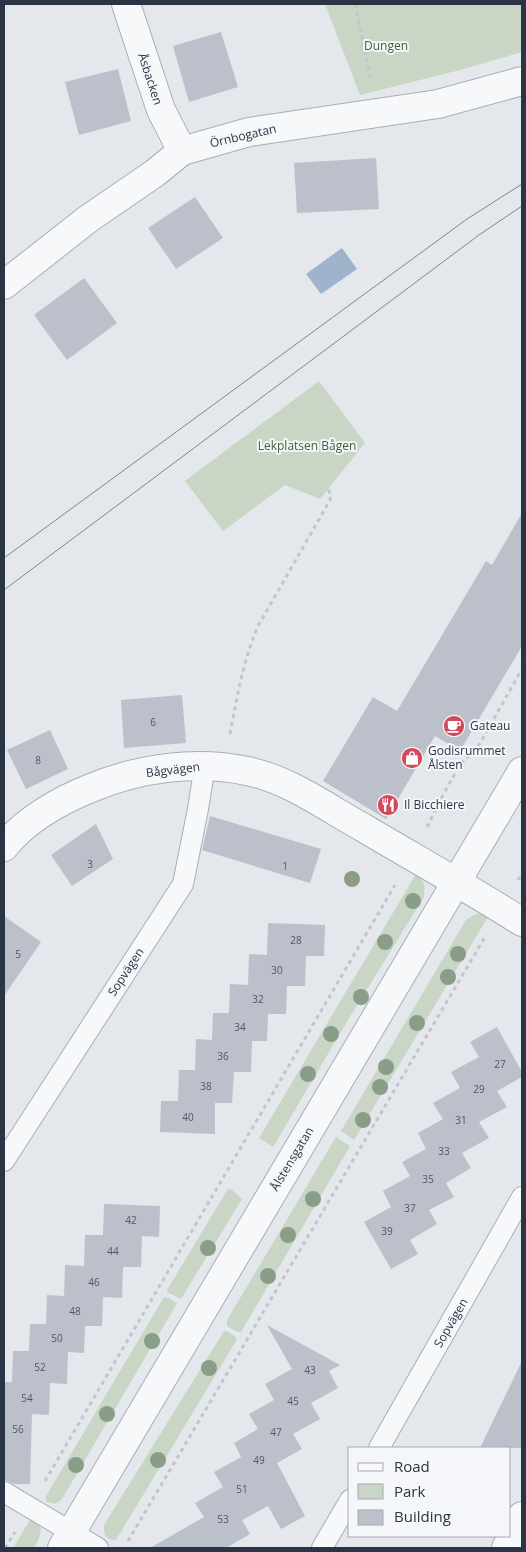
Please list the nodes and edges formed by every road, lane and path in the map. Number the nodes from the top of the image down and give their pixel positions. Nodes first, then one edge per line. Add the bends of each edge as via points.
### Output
1 (126, 4) edge
2 (355, 4) edge
3 (522, 81) edge
4 (378, 114) junction
5 (182, 152) junction
6 (4, 285) edge
7 (328, 489) dead end
8 (522, 669) edge
9 (214, 767) junction
10 (522, 771) edge
11 (4, 847) edge
12 (412, 856) junction
13 (522, 874) edge
14 (455, 882) junction
15 (512, 915) edge
16 (4, 1161) edge
17 (522, 1197) edge
18 (380, 1447) edge
19 (4, 1492) edge
20 (348, 1503) edge
21 (29, 1508) junction
22 (522, 1516) edge
23 (67, 1541) edge
24 (5, 1548) edge
25 (98, 1548) edge
26 (124, 1548) edge
27 (322, 1548) edge
28 (506, 1548) edge

1 - 5 street, Åsbacken via 161,110
2 - 4 path
3 - 4 street, Örnbogatan via 438,104
4 - 5 street, Örnbogatan via 249,132
5 - 6 street, Örnbogatan via 88,219
7 - 9 path via 330,500 250,645
8 - 12 path via 479,745 460,765
9 - 11 street, Bågvägen via 161,770 114,779 51,808 12,836
9 - 12 street, Bågvägen via 248,771 284,783
9 - 16 lane, Sopvägen via 198,809 183,884
10 - 14 street, Ålstensgatan
12 - 14 street, Bågvägen
12 - 21 path
13 - 15 path
14 - 15 street, Bågvägen
14 - 23 street, Ålstensgatan
15 - 26 path
17 - 18 lane, Sopvägen
19 - 21 lane
20 - 27 lane
21 - 23 lane
21 - 24 path
22 - 28 street
23 - 25 lane

